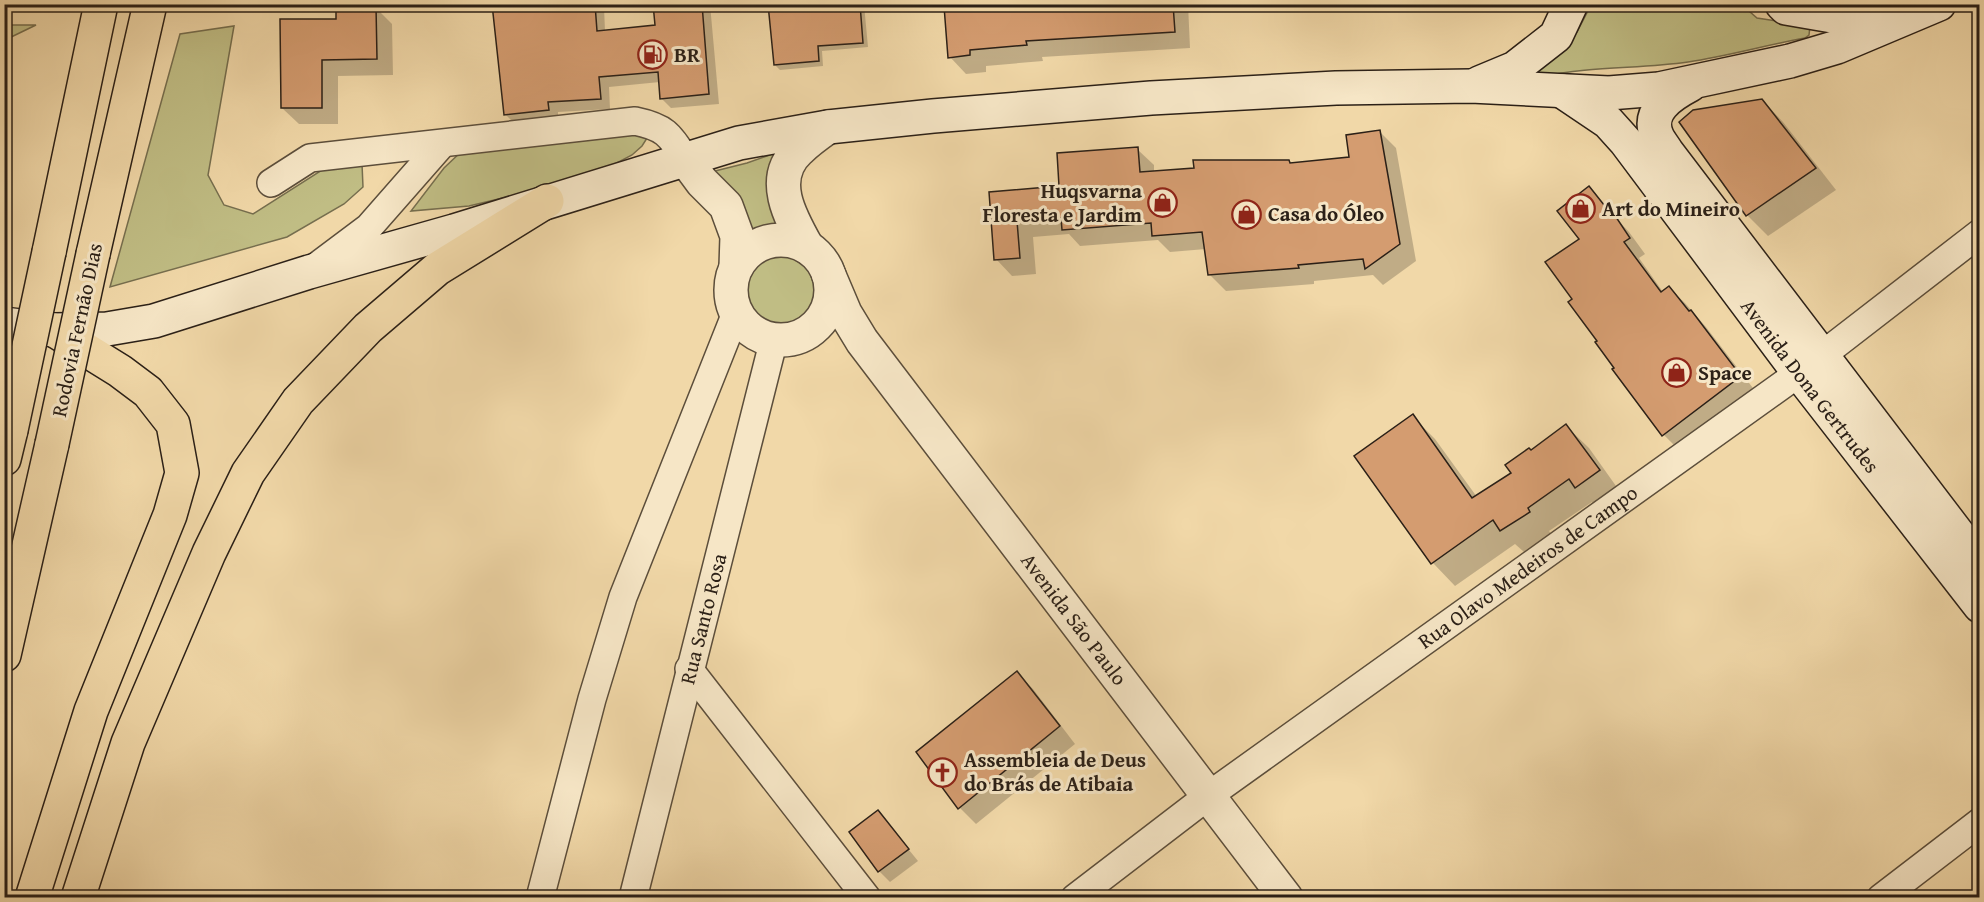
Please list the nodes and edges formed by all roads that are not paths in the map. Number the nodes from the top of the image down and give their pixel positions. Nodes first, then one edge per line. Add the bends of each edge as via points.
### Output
1 (101, 4) edge
2 (150, 4) edge
3 (1571, 4) edge
4 (1782, 4) edge
5 (1929, 9) edge
6 (1697, 81) junction
7 (1471, 86) junction
8 (1562, 91) junction
9 (828, 127) junction
10 (441, 145) junction
11 (1654, 158) junction
12 (685, 159) junction
13 (272, 183) dead end
14 (547, 201) junction
15 (1980, 233) edge
16 (807, 247) junction
17 (736, 267) junction
18 (309, 272) junction
19 (828, 273) junction
20 (736, 313) junction
21 (4, 324) edge
22 (54, 330) junction
23 (806, 333) junction
24 (774, 339) junction
25 (862, 341) junction
26 (1810, 364) junction
27 (8, 445) edge
28 (1980, 563) edge
29 (1980, 606) edge
30 (4, 655) edge
31 (689, 669) junction
32 (1208, 796) junction
33 (1980, 822) edge
34 (32, 897) edge
35 (78, 897) edge
36 (540, 897) edge
37 (633, 897) edge
38 (867, 897) edge
39 (1075, 897) edge
40 (1286, 897) edge
41 (1881, 897) edge

1 - 27 highway, Rodovia Fernão Dias, bridge
2 - 30 highway, Rodovia Fernão Dias, bridge
3 - 7 main road via 1556,36 1515,68
4 - 5 main road via 1838,17
5 - 6 main road via 1790,62
6 - 8 main road via 1609,93
6 - 11 main road via 1672,94 1659,108 1653,120 1657,136
7 - 8 main road
7 - 9 main road via 1174,97
8 - 11 main road via 1608,122 1626,142
9 - 12 main road via 739,143
9 - 16 main road via 797,151 783,171 783,199
10 - 12 street via 635,121 671,136
10 - 13 street via 310,158
10 - 18 street via 369,227
11 - 26 main road, Avenida Dona Gertrudes
12 - 14 main road
12 - 17 main road via 726,206 737,236
14 - 18 main road
14 - 35 highway via 437,269 368,328 298,401 248,473 208,552 128,743
15 - 26 street, Rua Olavo Medeiros de Campo
16 - 17 main road via 772,240 758,245
16 - 19 main road via 820,258
17 - 20 main road via 731,282
18 - 22 main road via 154,321 107,329
19 - 23 main road via 828,307
19 - 25 main road, Avenida São Paulo
20 - 24 main road via 758,335
20 - 36 street via 623,597
21 - 22 main road
22 - 34 highway via 148,392 173,424 182,473 170,515 90,711
23 - 24 main road
23 - 25 main road via 845,334
24 - 31 street, Rua Santo Rosa
25 - 32 main road, Avenida São Paulo
26 - 28 main road, Avenida Dona Gertrudes
26 - 29 main road, Avenida Dona Gertrudes
26 - 32 street, Rua Olavo Medeiros de Campo
31 - 37 street, Rua Santo Rosa
31 - 38 street
32 - 39 street, Rua Olavo Medeiros de Campo
32 - 40 main road, Avenida São Paulo
33 - 41 street

